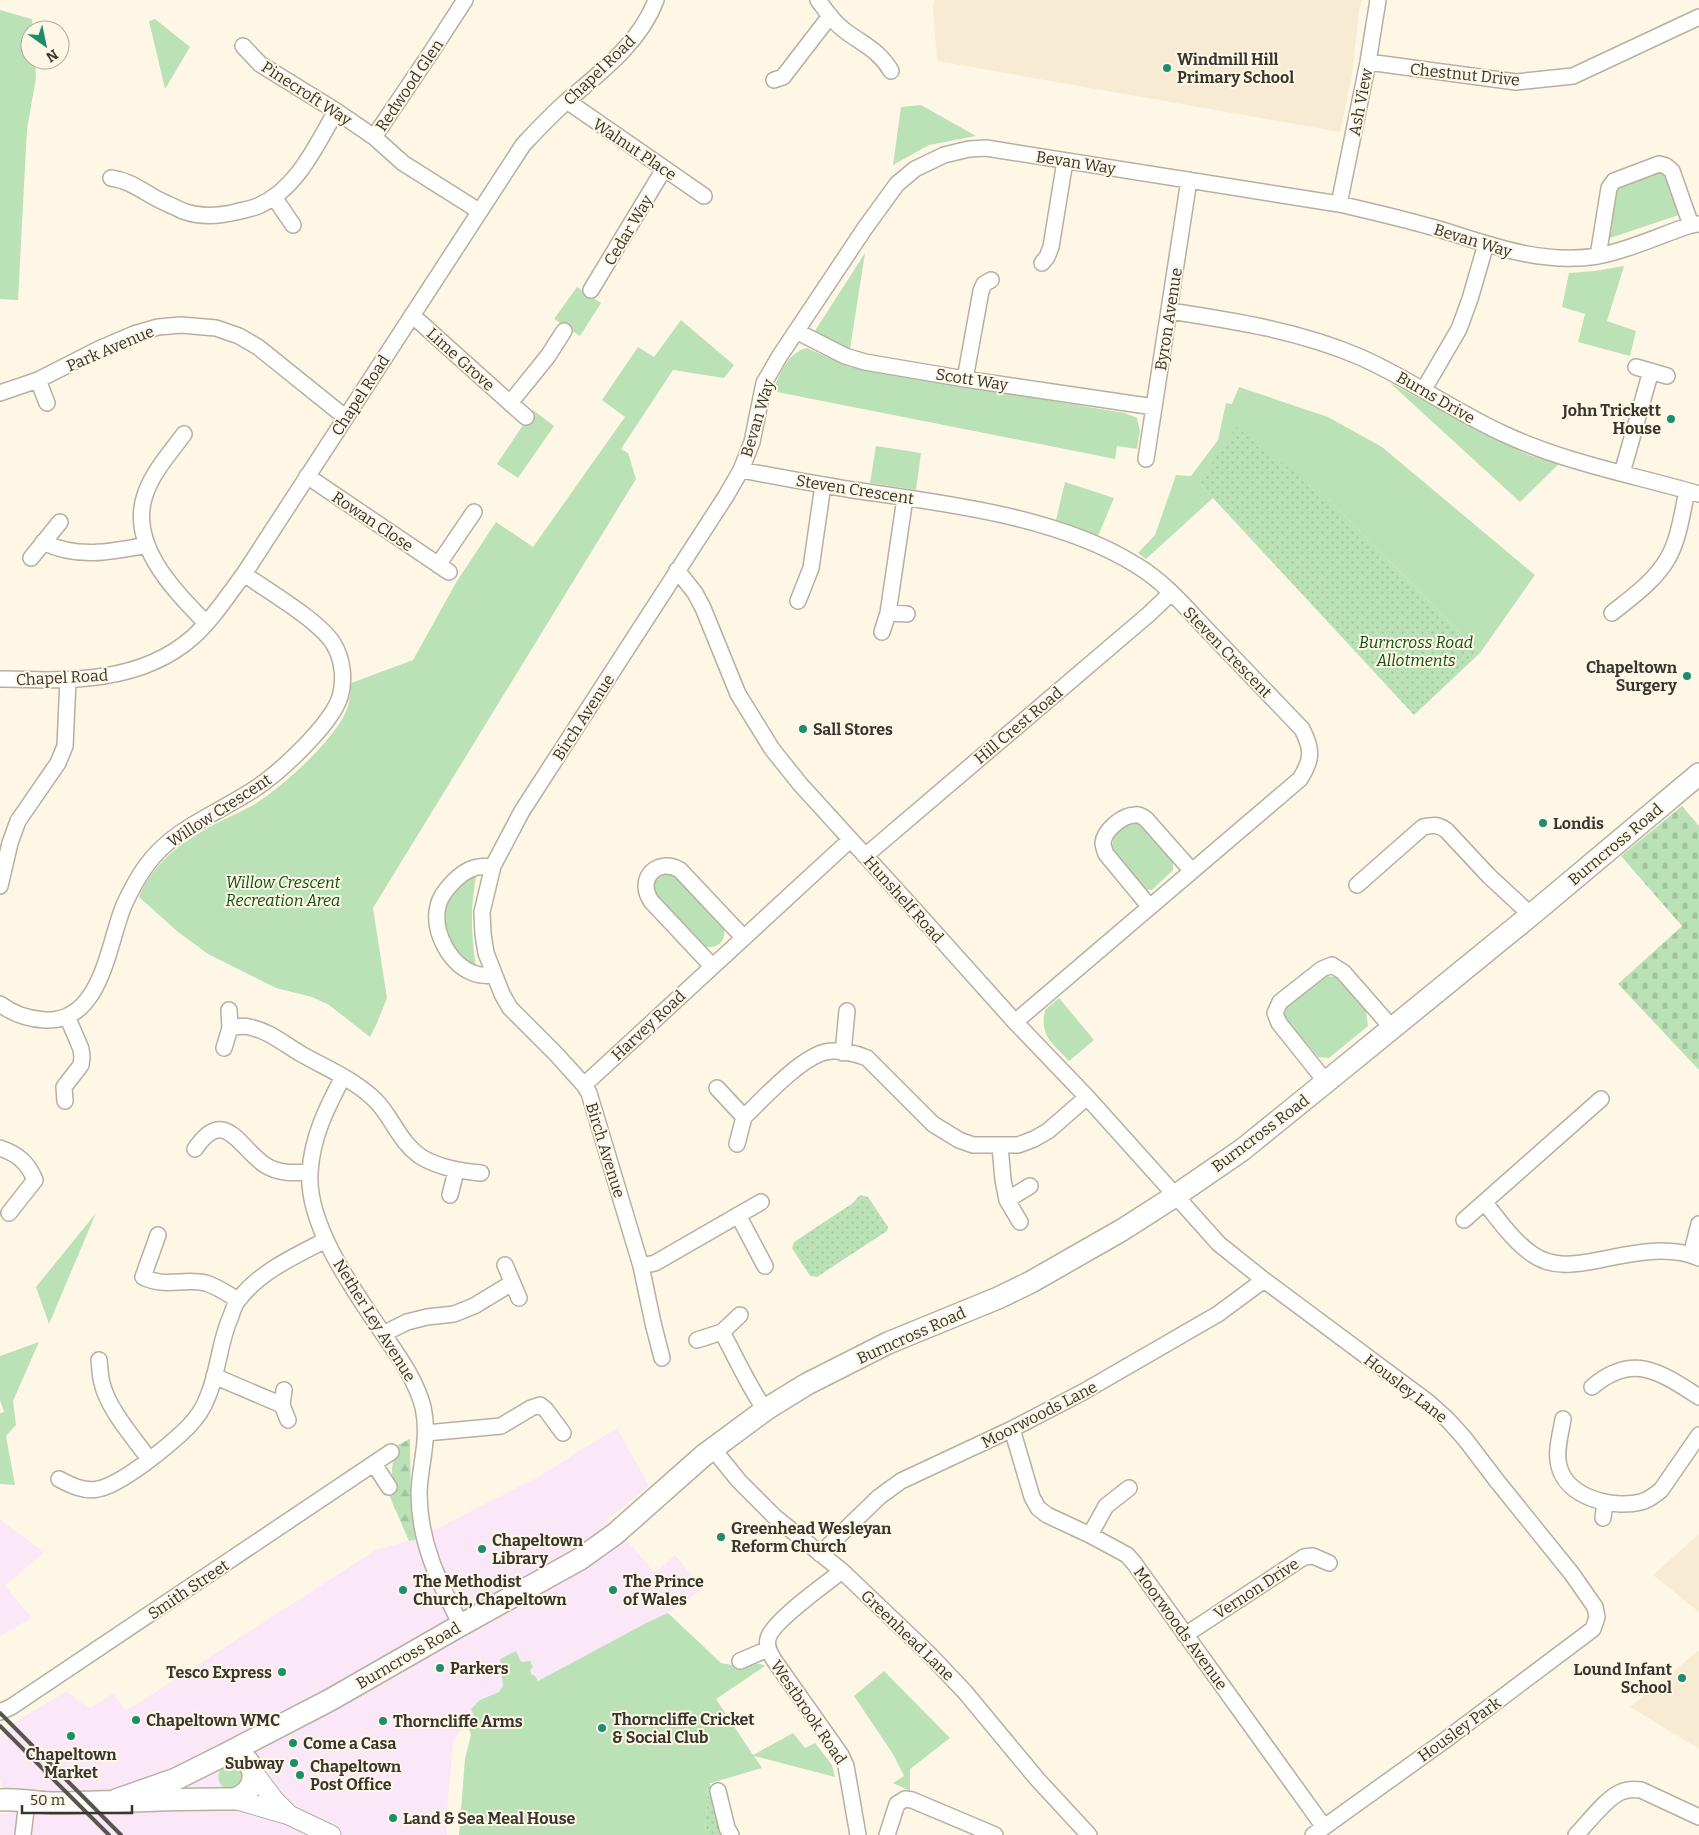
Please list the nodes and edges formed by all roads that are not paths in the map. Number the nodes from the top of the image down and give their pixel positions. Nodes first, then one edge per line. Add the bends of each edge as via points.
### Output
1 (464, 0) edge
2 (656, 0) edge
3 (818, 0) edge
4 (1378, 0) edge
5 (830, 16) junction
6 (1699, 16) edge
7 (243, 46) dead end
8 (1368, 62) junction
9 (891, 71) dead end
10 (774, 80) dead end
11 (567, 101) junction
12 (336, 111) junction
13 (374, 137) junction
14 (1065, 161) junction
15 (664, 169) junction
16 (111, 178) dead end
17 (1189, 180) junction
18 (704, 196) dead end
19 (274, 197) junction
20 (1339, 204) junction
21 (479, 211) junction
22 (293, 225) dead end
23 (1695, 225) edge
24 (1486, 244) junction
25 (1598, 256) junction
26 (1042, 262) dead end
27 (991, 280) dead end
28 (591, 290) dead end
29 (1170, 311) junction
30 (412, 315) junction
31 (564, 331) dead end
32 (796, 331) junction
33 (1636, 367) dead end
34 (1651, 372) junction
35 (1667, 376) dead end
36 (964, 379) junction
37 (38, 380) junction
38 (1424, 389) junction
39 (0, 393) edge
40 (46, 403) dead end
41 (510, 404) junction
42 (1154, 407) junction
43 (345, 417) junction
44 (526, 417) dead end
45 (184, 434) dead end
46 (1146, 459) dead end
47 (741, 470) junction
48 (1622, 473) junction
49 (307, 476) junction
50 (823, 486) junction
51 (1693, 493) edge
52 (906, 498) junction
53 (474, 512) dead end
54 (60, 522) dead end
55 (43, 542) junction
56 (147, 546) junction
57 (31, 558) dead end
58 (677, 570) junction
59 (244, 574) junction
60 (1171, 593) junction
61 (798, 601) dead end
62 (888, 613) junction
63 (1612, 613) dead end
64 (907, 614) dead end
65 (206, 623) junction
66 (882, 632) dead end
67 (0, 679) edge
68 (68, 680) junction
69 (1699, 774) edge
70 (850, 840) junction
71 (865, 856) junction
72 (493, 866) junction
73 (1191, 870) junction
74 (1357, 885) dead end
75 (0, 886) edge
76 (1149, 906) junction
77 (1531, 915) junction
78 (744, 938) junction
79 (712, 966) junction
80 (495, 976) junction
81 (0, 1005) edge
82 (229, 1010) dead end
83 (847, 1011) dead end
84 (67, 1016) junction
85 (1015, 1022) junction
86 (230, 1028) junction
87 (1393, 1028) junction
88 (224, 1048) dead end
89 (843, 1052) junction
90 (343, 1077) junction
91 (1326, 1082) junction
92 (584, 1084) junction
93 (717, 1088) dead end
94 (1087, 1097) junction
95 (1601, 1099) dead end
96 (65, 1100) dead end
97 (744, 1117) junction
98 (737, 1144) dead end
99 (1000, 1146) junction
100 (0, 1148) edge
101 (194, 1150) dead end
102 (456, 1170) junction
103 (310, 1172) junction
104 (481, 1173) dead end
105 (1030, 1186) dead end
106 (450, 1195) dead end
107 (1175, 1196) junction
108 (1007, 1200) junction
109 (762, 1202) dead end
110 (1485, 1203) junction
111 (9, 1213) dead end
112 (738, 1215) junction
113 (1464, 1220) dead end
114 (1020, 1222) dead end
115 (1699, 1224) edge
116 (158, 1235) dead end
117 (326, 1240) junction
118 (1695, 1256) edge
119 (505, 1265) dead end
120 (641, 1266) junction
121 (765, 1266) dead end
122 (1264, 1280) junction
123 (512, 1283) junction
124 (520, 1298) dead end
125 (238, 1300) junction
126 (740, 1315) dead end
127 (722, 1332) junction
128 (383, 1334) junction
129 (697, 1340) dead end
130 (662, 1358) dead end
131 (99, 1360) dead end
132 (214, 1376) junction
133 (1592, 1387) dead end
134 (1699, 1397) edge
135 (765, 1410) junction
136 (1563, 1419) dead end
137 (288, 1420) dead end
138 (1012, 1429) junction
139 (426, 1433) junction
140 (563, 1433) dead end
141 (1699, 1435) edge
142 (713, 1449) junction
143 (391, 1452) dead end
144 (149, 1459) junction
145 (374, 1464) junction
146 (59, 1479) dead end
147 (389, 1487) dead end
148 (1128, 1488) dead end
149 (1605, 1502) junction
150 (1603, 1518) dead end
151 (1090, 1535) junction
152 (820, 1554) junction
153 (1330, 1562) dead end
154 (842, 1571) junction
155 (1597, 1617) joint
156 (461, 1625) junction
157 (1185, 1635) junction
158 (768, 1648) junction
159 (740, 1661) dead end
160 (0, 1712) edge
161 (274, 1729) junction
162 (221, 1757) junction
163 (252, 1768) junction
164 (718, 1792) dead end
165 (10, 1798) edge
166 (230, 1799) junction
167 (116, 1800) junction
168 (289, 1815) junction
169 (1699, 1817) edge
170 (1318, 1831) edge
171 (23, 1835) edge
172 (331, 1835) edge
173 (731, 1835) edge
174 (858, 1835) edge
175 (887, 1835) edge
176 (995, 1835) edge
177 (1089, 1835) edge
178 (1576, 1835) edge

1 - 13 street, Redwood Glen
2 - 11 street, Chapel Road via 637,34 624,49
3 - 5 street
4 - 8 street, Ash View
5 - 9 street via 880,55
5 - 10 street via 783,76
6 - 8 street, Chestnut Drive via 1572,76 1516,82
7 - 12 street, Pinecroft Way via 260,64
8 - 20 street, Ash View
11 - 15 street, Walnut Place
11 - 21 street, Chapel Road via 523,145
12 - 13 street, Pinecroft Way
12 - 19 street via 306,163
13 - 21 street, Redwood Glen via 403,163
14 - 17 street, Bevan Way
14 - 26 street via 1051,247
14 - 32 street, Bevan Way via 986,148 944,155 915,169 897,184
15 - 18 street, Walnut Place
15 - 28 street, Cedar Way
16 - 19 street via 124,180 186,212 215,216 257,207
17 - 20 street, Bevan Way
17 - 29 street, Byron Avenue
19 - 22 street
20 - 24 street, Bevan Way via 1394,216
21 - 30 street, Chapel Road
23 - 25 street, Bevan Way
23 - 25 street via 1672,171 1660,164 1614,181 1609,188
24 - 25 street, Bevan Way via 1543,257
24 - 38 street via 1459,329
27 - 36 street via 981,291
29 - 38 street, Burns Drive via 1289,332 1359,357
29 - 42 street, Byron Avenue
30 - 41 street, Lime Grove
30 - 43 street, Chapel Road
31 - 41 street, Lime Grove
32 - 36 street, Scott Way via 845,356 866,362
32 - 47 street, Bevan Way via 764,383 752,442
33 - 34 street
34 - 35 street
34 - 48 street
36 - 42 street, Scott Way
37 - 39 street, Park Avenue
37 - 40 street
37 - 43 street, Park Avenue via 134,334 181,325 216,328 258,347
38 - 48 street, Burns Drive via 1504,434 1564,458
41 - 44 street, Lime Grove
42 - 46 street, Byron Avenue
43 - 49 street, Chapel Road
45 - 56 street via 145,496 142,514
47 - 50 street, Steven Crescent
47 - 58 street, Bevan Way
48 - 51 street, Burns Drive
49 - 53 street, Rowan Close via 444,568
49 - 59 street, Chapel Road
50 - 52 street, Steven Crescent
50 - 61 street via 811,568
51 - 63 street via 1668,558 1653,577
52 - 60 street, Steven Crescent via 985,511 1074,536 1136,565
52 - 62 street
54 - 55 street
55 - 56 street via 68,552 87,553
55 - 57 street
56 - 65 street via 179,595
58 - 70 street, Hunshelf Road via 699,600 738,694 772,749
58 - 72 street, Birch Avenue via 522,811
59 - 65 street, Chapel Road
59 - 84 street, Willow Crescent via 306,618 333,643 342,670 339,699 332,713 295,757 276,773 256,789 178,834 156,853 124,905 97,985 88,999
60 - 71 street, Hill Crest Road
60 - 73 street, Steven Crescent via 1302,730 1310,743 1310,758 1300,779
62 - 64 street
62 - 66 street
65 - 68 street, Chapel Road via 193,637 154,663 124,673
67 - 68 street, Chapel Road
68 - 75 street via 65,746 58,763 18,821
69 - 77 main road, Burncross Road
70 - 71 street, Hunshelf Road
70 - 78 street, Harvey Road
71 - 85 street, Hunshelf Road
72 - 80 street, Birch Avenue via 482,912 485,943
72 - 80 street via 474,868 446,889 438,905 438,924 442,942 462,968 476,974
73 - 76 street, Steven Crescent
73 - 76 street via 1146,819 1137,814 1127,816 1114,825 1105,835 1106,854
74 - 77 street via 1423,828 1439,825
76 - 85 street, Steven Crescent
77 - 87 main road, Burncross Road
78 - 79 street, Harvey Road
78 - 79 street via 680,870 665,866 648,875 646,893
79 - 92 street, Harvey Road
80 - 92 street, Birch Avenue via 510,1008
81 - 84 street, Willow Crescent via 34,1020
82 - 86 street
83 - 89 street
84 - 96 street via 82,1056 81,1065 64,1087
85 - 94 street, Hunshelf Road
86 - 88 street
86 - 90 street via 247,1026 264,1031
87 - 91 main road, Burncross Road
87 - 91 street via 1343,972 1332,965 1322,969 1280,1002 1275,1013 1279,1024
89 - 97 street via 826,1052 810,1059
89 - 99 street via 867,1058 933,1124 959,1140 973,1145
90 - 102 street via 376,1100 408,1146 421,1157
90 - 103 street, Nether Ley Avenue via 320,1124
91 - 107 main road, Burncross Road via 1242,1150
92 - 120 street, Birch Avenue via 596,1112
93 - 97 street
94 - 99 street via 1048,1131 1018,1145
94 - 107 street, Hunshelf Road
95 - 110 street
97 - 98 street
99 - 108 street
100 - 111 street via 23,1160 35,1180
101 - 103 street via 202,1138 225,1130 277,1171
102 - 104 street
102 - 106 street
103 - 117 street, Nether Ley Avenue via 313,1204
105 - 108 street
107 - 122 street, Housley Lane via 1219,1244
107 - 135 main road, Burncross Road via 1030,1282 888,1343 806,1384
108 - 114 street
109 - 112 street
110 - 113 street
110 - 118 street via 1521,1245 1549,1262 1578,1265 1643,1252 1669,1251
112 - 120 street via 656,1263
112 - 121 street
115 - 118 street
116 - 125 street via 143,1277 168,1284 208,1284
117 - 125 street via 272,1269
117 - 128 street, Nether Ley Avenue
119 - 123 street
120 - 130 street, Birch Avenue
122 - 138 street, Moorwoods Lane via 1218,1314 1148,1356
122 - 155 street, Housley Lane via 1448,1420 1572,1574 1595,1607
123 - 124 street
123 - 128 street via 454,1314 407,1322
125 - 132 street via 224,1332
126 - 127 street
127 - 129 street
127 - 135 street
128 - 139 street, Nether Ley Avenue via 417,1388
131 - 144 street via 106,1395
132 - 137 street via 283,1397
132 - 144 street via 208,1395 189,1426
133 - 134 street via 1602,1378 1621,1370 1644,1368
135 - 142 main road, Burncross Road
136 - 149 street via 1558,1454 1563,1475 1577,1490
138 - 151 street, Moorwoods Avenue via 1038,1508
138 - 152 street, Moorwoods Lane via 901,1481 879,1497
139 - 140 street via 501,1426 540,1405
139 - 156 street, Nether Ley Avenue via 420,1493 421,1522 428,1555
141 - 149 street via 1653,1497 1627,1504
142 - 152 street, Greenhead Lane via 774,1517
142 - 156 main road, Burncross Road via 580,1560
143 - 145 street, Smith Street
144 - 146 street via 99,1489 83,1489
145 - 147 street
145 - 160 street, Smith Street
148 - 151 street via 1106,1506
149 - 150 street
151 - 157 street, Moorwoods Avenue via 1134,1563
152 - 154 street, Greenhead Lane
153 - 157 street, Vernon Drive via 1313,1556 1304,1557
154 - 158 street, Westbrook Road via 771,1629
154 - 177 street, Greenhead Lane via 965,1692
155 - 170 street, Housley Park via 1592,1629 1458,1731
156 - 161 main road, Burncross Road
157 - 170 street, Moorwoods Avenue
158 - 159 street, Westbrook Road
158 - 174 street, Westbrook Road via 841,1755 846,1766
161 - 162 main road, Burncross Road
161 - 163 main road, Burncross Road via 257,1742 250,1754
162 - 163 main road via 242,1757
162 - 166 main road via 212,1764 208,1778 214,1792
162 - 167 main road, Burncross Road via 176,1779
163 - 166 main road via 253,1779 247,1793
163 - 168 street
164 - 173 street
165 - 167 main road via 56,1803
165 - 171 street
166 - 167 main road
166 - 168 street
168 - 172 street
169 - 178 street via 1641,1790 1632,1789 1612,1798
175 - 176 street via 898,1804 905,1799

